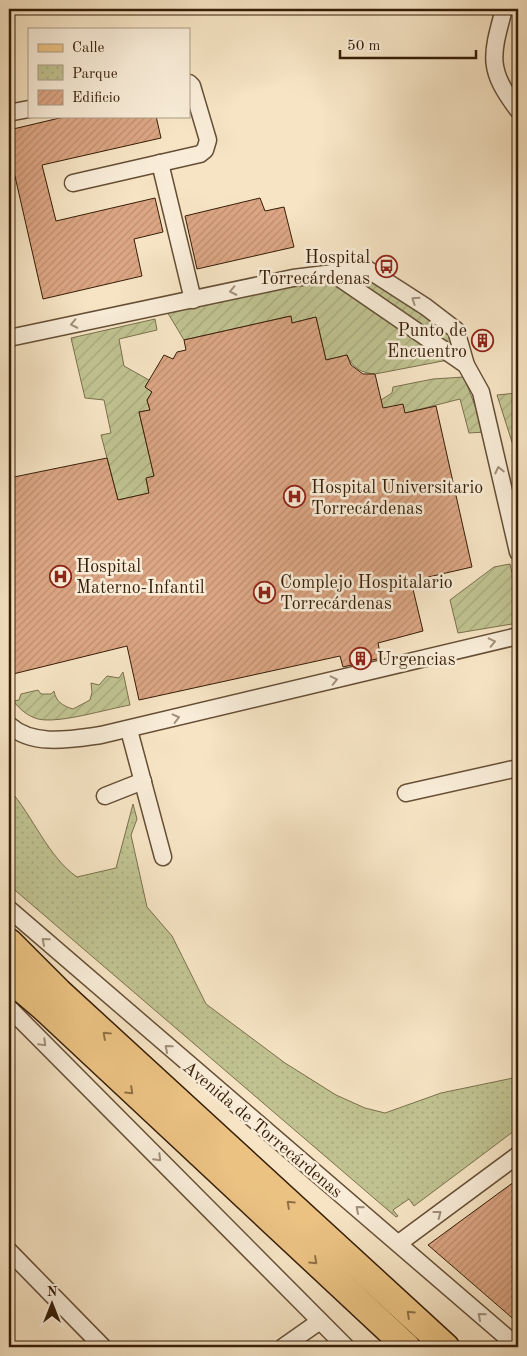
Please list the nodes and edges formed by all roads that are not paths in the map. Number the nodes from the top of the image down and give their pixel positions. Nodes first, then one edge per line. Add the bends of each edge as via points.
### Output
1 (504, 9) edge
2 (190, 83) edge
3 (518, 110) edge
4 (160, 163) junction
5 (73, 183) dead end
6 (332, 272) junction
7 (193, 300) junction
8 (9, 338) edge
9 (466, 365) junction
10 (518, 552) edge
11 (518, 636) edge
12 (9, 724) edge
13 (129, 730) junction
14 (518, 768) edge
15 (143, 781) junction
16 (406, 793) dead end
17 (105, 796) dead end
18 (163, 857) dead end
19 (9, 909) edge
20 (9, 942) edge
21 (9, 972) edge
22 (9, 978) edge
23 (32, 996) junction
24 (9, 1008) edge
25 (518, 1155) edge
26 (399, 1243) junction
27 (9, 1251) edge
28 (320, 1321) junction
29 (103, 1347) edge
30 (283, 1347) edge
31 (346, 1347) edge
32 (407, 1347) edge
33 (446, 1347) edge
34 (518, 1347) edge

1 - 3 street via 492,52 500,87
2 - 4 street via 208,140 205,150
4 - 5 street
4 - 7 street
6 -> 7 street
6 - 9 street
9 -> 6 street via 456,330 426,307 367,270
7 -> 8 street
10 -> 9 street via 480,392
13 -> 11 street
12 - 13 street via 38,738 56,741
13 - 15 street
14 - 16 street
15 - 17 street
15 - 18 street
26 -> 19 street, Avenida de Torrecárdenas
33 -> 20 main road, Avenida de Torrecárdenas via 59,992
21 - 23 main road
22 - 23 main road
23 -> 32 main road
24 -> 28 street
26 -> 25 street
34 -> 26 street, Avenida de Torrecárdenas
27 - 29 street
28 - 30 street
28 - 31 street

